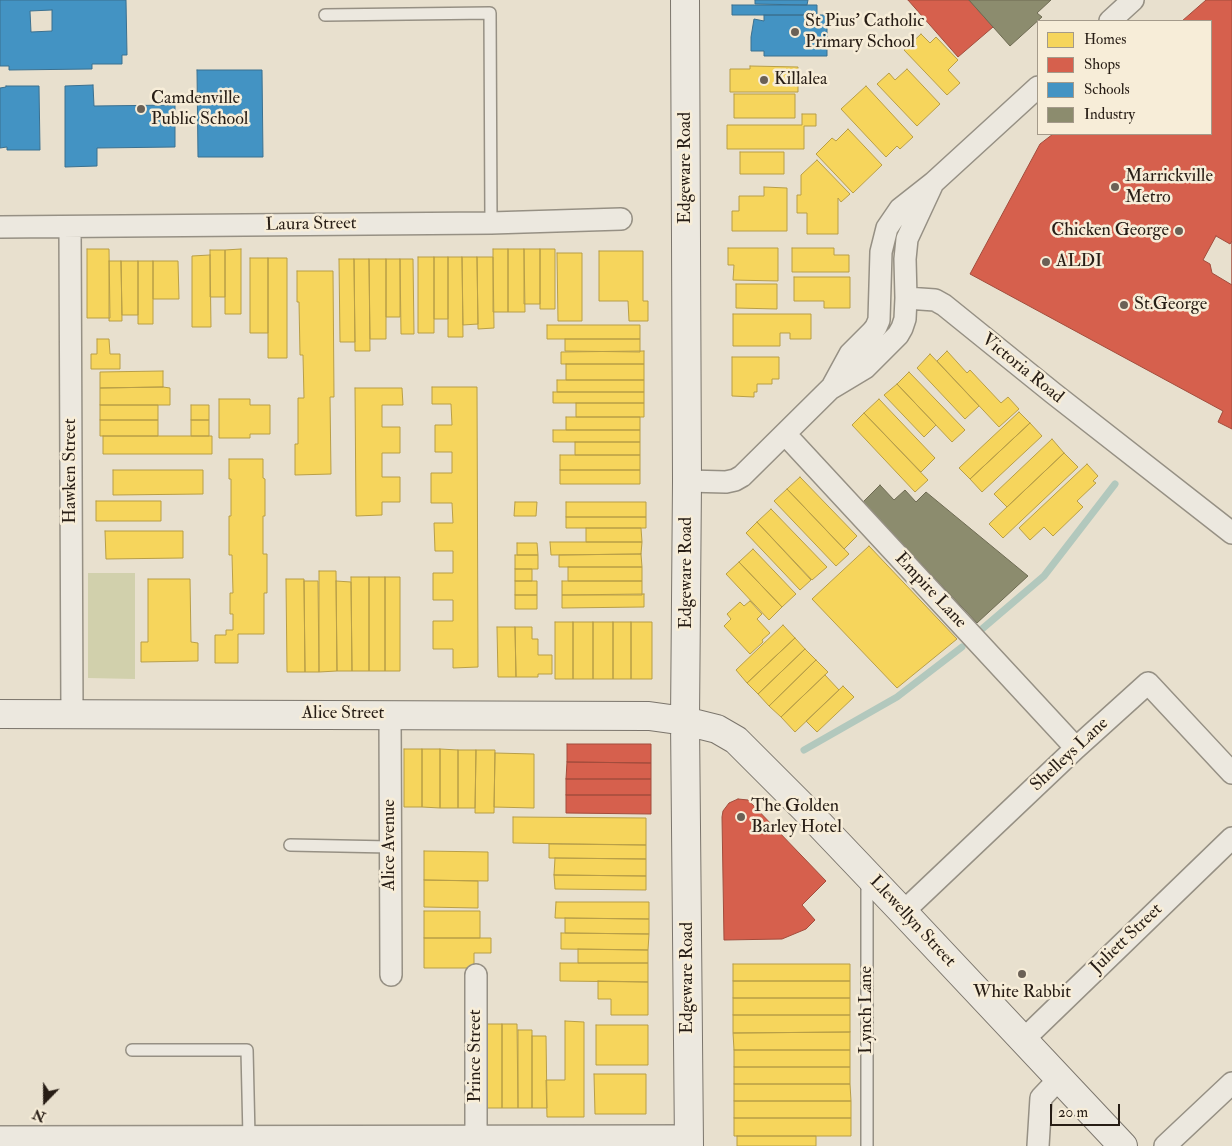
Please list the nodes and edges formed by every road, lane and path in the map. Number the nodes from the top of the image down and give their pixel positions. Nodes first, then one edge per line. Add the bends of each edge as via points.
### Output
1 (685, 0) edge
2 (1134, 0) edge
3 (325, 15) dead end
4 (1111, 20) edge
5 (1037, 88) edge
6 (934, 183) junction
7 (621, 219) dead end
8 (491, 223) junction
9 (0, 227) edge
10 (70, 227) junction
11 (906, 298) junction
12 (830, 390) junction
13 (785, 434) junction
14 (687, 481) junction
15 (1232, 533) edge
16 (0, 714) edge
17 (72, 714) junction
18 (390, 715) junction
19 (685, 721) junction
20 (1076, 748) junction
21 (1232, 773) edge
22 (1232, 838) edge
23 (290, 846) dead end
24 (390, 847) junction
25 (867, 874) junction
26 (903, 912) junction
27 (391, 975) dead end
28 (476, 975) dead end
29 (1023, 1040) junction
30 (132, 1050) dead end
31 (1059, 1079) junction
32 (1232, 1083) edge
33 (476, 1136) junction
34 (0, 1137) edge
35 (249, 1137) junction
36 (314, 1141) edge
37 (689, 1141) edge
38 (867, 1146) edge
39 (1038, 1146) edge
40 (1123, 1146) edge
41 (1165, 1146) edge

1 - 14 street, Edgeware Road
2 - 4 street
3 - 8 lane via 490,12
5 - 6 street
6 - 11 street via 907,238
6 - 12 street via 900,209 887,228 881,252 879,320 850,354
7 - 8 street, Laura Street
8 - 10 street, Laura Street
9 - 10 street, Laura Street
10 - 17 street, Hawken Street
11 - 12 street via 905,319 898,335 865,368
11 - 15 street, Victoria Road via 935,300 944,305
12 - 13 street
13 - 14 street via 735,480
13 - 20 street, Empire Lane
14 - 19 street, Edgeware Road
16 - 17 street, Alice Street
17 - 18 street, Alice Street
18 - 19 street, Alice Street via 648,716
18 - 24 street, Alice Avenue
19 - 25 street, Llewellyn Street via 717,729 736,740
19 - 37 street, Edgeware Road
20 - 21 street, Shelleys Lane via 1148,683
20 - 26 street, Shelleys Lane
22 - 29 street, Juliett Street
23 - 24 lane
24 - 27 street, Alice Avenue
25 - 26 street, Llewellyn Street
25 - 38 lane, Lynch Lane
26 - 29 street, Llewellyn Street
28 - 33 street, Prince Street
29 - 31 street, Llewellyn Street
30 - 35 lane via 247,1050
31 - 39 street via 1041,1098
31 - 40 street, Llewellyn Street
32 - 41 street
33 - 36 street
33 - 37 street
34 - 35 street
35 - 36 street

